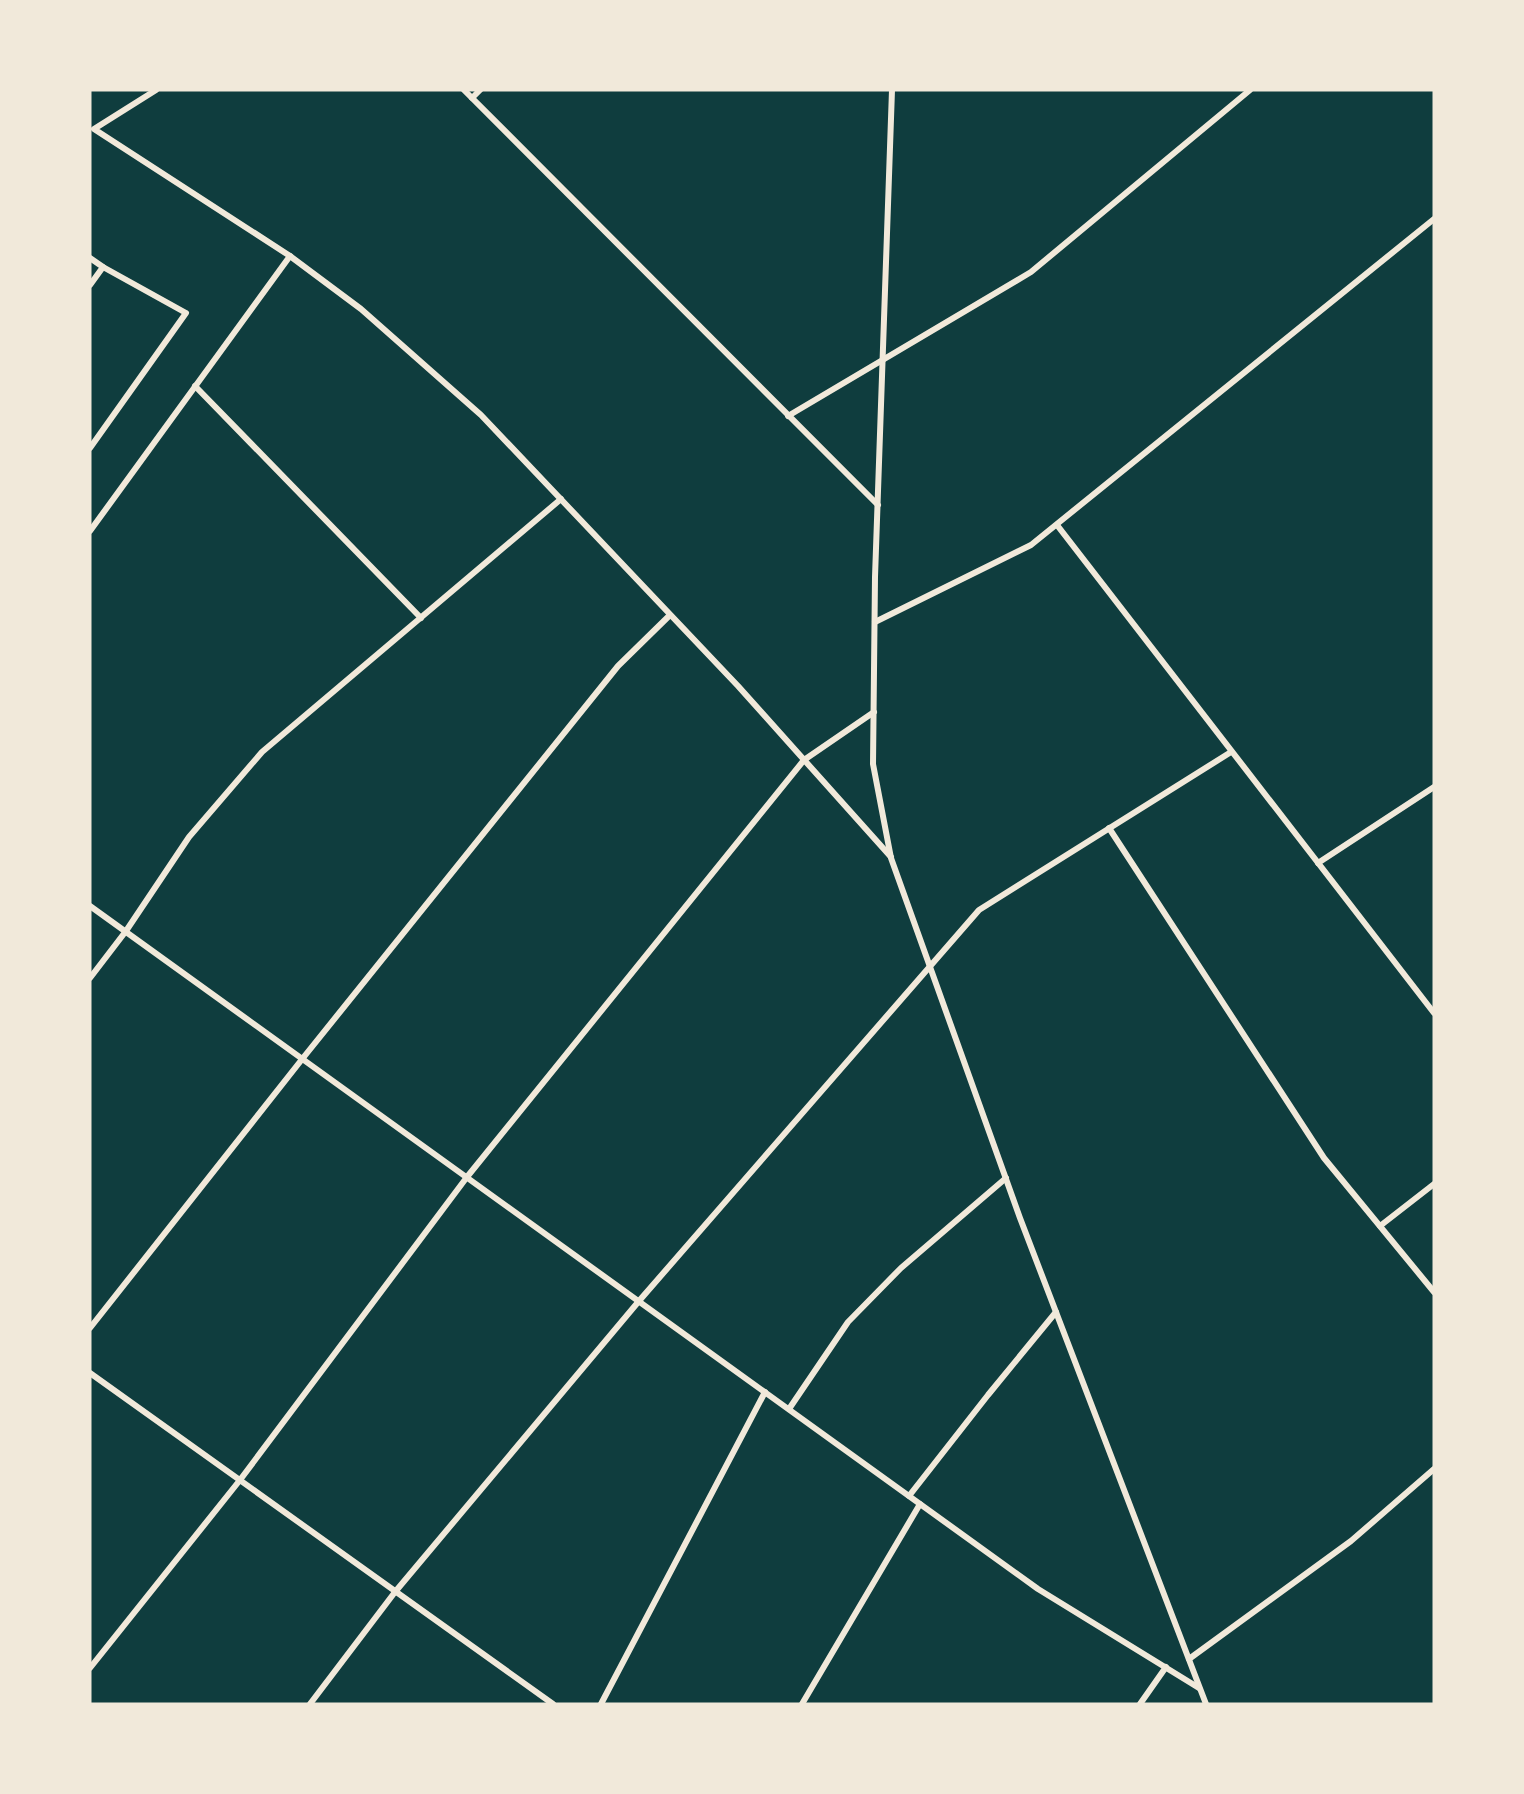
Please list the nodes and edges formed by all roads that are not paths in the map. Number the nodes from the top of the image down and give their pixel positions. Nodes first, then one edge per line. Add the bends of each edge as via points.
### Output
1 (156, 90) edge
2 (464, 90) edge
3 (480, 90) edge
4 (892, 90) edge
5 (1250, 90) edge
6 (472, 98) junction
7 (92, 130) edge
8 (1434, 219) edge
9 (290, 256) junction
10 (90, 258) edge
11 (103, 267) junction
12 (90, 285) edge
13 (883, 360) junction
14 (195, 386) junction
15 (788, 416) junction
16 (90, 448) edge
17 (561, 499) junction
18 (878, 505) junction
19 (1057, 525) junction
20 (90, 531) edge
21 (670, 615) junction
22 (421, 618) junction
23 (875, 622) junction
24 (874, 712) junction
25 (1231, 752) junction
26 (804, 760) junction
27 (1434, 787) edge
28 (1109, 828) junction
29 (891, 858) junction
30 (1318, 864) junction
31 (90, 906) edge
32 (126, 931) junction
33 (930, 966) junction
34 (90, 978) edge
35 (1434, 1013) edge
36 (303, 1058) junction
37 (467, 1177) junction
38 (1006, 1178) junction
39 (1434, 1184) edge
40 (1380, 1226) junction
41 (1434, 1292) edge
42 (639, 1301) junction
43 (1056, 1312) junction
44 (90, 1328) edge
45 (90, 1373) edge
46 (765, 1392) junction
47 (789, 1409) junction
48 (1434, 1469) edge
49 (240, 1480) junction
50 (909, 1496) junction
51 (920, 1504) junction
52 (395, 1592) junction
53 (1189, 1659) junction
54 (1166, 1667) junction
55 (90, 1668) edge
56 (1199, 1688) junction
57 (310, 1704) edge
58 (553, 1704) edge
59 (601, 1704) edge
60 (802, 1704) edge
61 (1140, 1704) edge
62 (1206, 1704) edge

1 - 7 street
2 - 6 street
3 - 6 street
4 - 13 street
5 - 13 street via 1031,272
6 - 15 street
7 - 9 street
8 - 19 street
9 - 14 street
9 - 17 street via 361,309 482,415
10 - 11 street
11 - 12 street
11 - 16 street via 186,313
13 - 15 street
13 - 18 street
14 - 20 street
14 - 22 street
15 - 18 street
17 - 21 street
17 - 22 street
18 - 23 street
19 - 23 street via 1031,545
19 - 25 street
21 - 26 street
21 - 36 street via 618,666
22 - 32 street via 262,752 189,837
23 - 24 street
24 - 26 street
24 - 29 street via 873,764
25 - 28 street
25 - 30 street
26 - 29 street
26 - 37 street
27 - 30 street
28 - 33 street via 979,910
28 - 40 street via 1324,1158
29 - 33 street
30 - 35 street
31 - 32 street
32 - 34 street
32 - 36 street
33 - 38 street
33 - 42 street
36 - 37 street
36 - 44 street
37 - 42 street
37 - 49 street
38 - 43 street
38 - 47 street via 901,1269 848,1322
39 - 40 street
40 - 41 street
42 - 46 street
42 - 52 street
43 - 50 street
43 - 53 street
45 - 49 street
46 - 47 street
46 - 59 street
47 - 50 street
48 - 53 street via 1351,1541
49 - 52 street
49 - 55 street
50 - 51 street
51 - 54 street via 1038,1589
51 - 60 street
52 - 57 street
52 - 58 street
53 - 56 street
54 - 56 street
54 - 61 street
56 - 62 street

